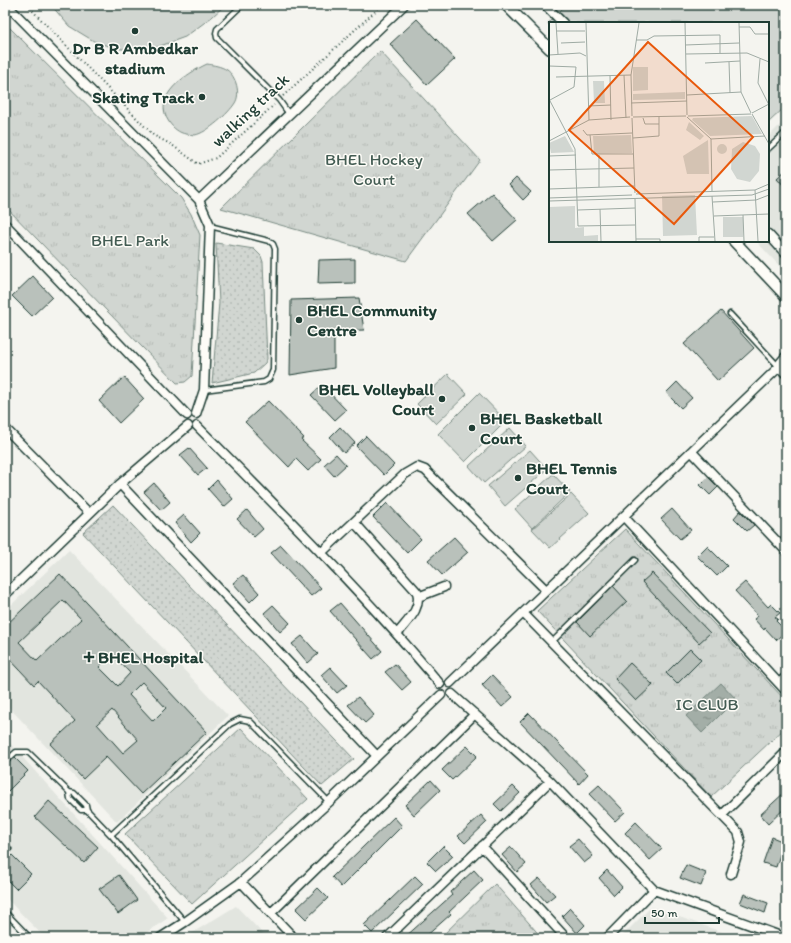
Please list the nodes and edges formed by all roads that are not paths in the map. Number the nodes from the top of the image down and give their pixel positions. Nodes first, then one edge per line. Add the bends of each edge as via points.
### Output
1 (7, 5) edge
2 (242, 5) edge
3 (404, 5) edge
4 (506, 5) edge
5 (545, 5) edge
6 (562, 22) edge
7 (549, 48) edge
8 (290, 114) junction
9 (786, 132) edge
10 (769, 148) edge
11 (199, 200) junction
12 (5, 224) edge
13 (210, 226) junction
14 (769, 235) edge
15 (735, 242) edge
16 (786, 254) edge
17 (786, 296) edge
18 (730, 314) dead end
19 (786, 356) edge
20 (783, 366) edge
21 (786, 374) edge
22 (204, 390) junction
23 (196, 414) junction
24 (187, 415) junction
25 (188, 426) junction
26 (197, 426) junction
27 (5, 428) edge
28 (692, 452) junction
29 (120, 484) junction
30 (89, 514) junction
31 (624, 517) junction
32 (354, 522) junction
33 (786, 551) edge
34 (321, 553) junction
35 (635, 560) dead end
36 (444, 587) dead end
37 (546, 590) junction
38 (5, 594) edge
39 (418, 597) junction
40 (523, 613) junction
41 (398, 633) junction
42 (552, 643) junction
43 (786, 677) edge
44 (450, 682) junction
45 (779, 683) junction
46 (440, 684) junction
47 (786, 691) edge
48 (452, 694) junction
49 (441, 695) junction
50 (476, 714) junction
51 (786, 752) edge
52 (377, 756) junction
53 (5, 762) edge
54 (550, 781) junction
55 (69, 792) junction
56 (329, 802) junction
57 (87, 810) junction
58 (722, 815) junction
59 (111, 835) junction
60 (5, 845) edge
61 (482, 846) junction
62 (9, 849) dead end
63 (731, 874) dead end
64 (241, 882) junction
65 (654, 890) junction
66 (5, 912) edge
67 (271, 913) junction
68 (185, 922) junction
69 (163, 937) edge
70 (30, 938) edge
71 (294, 938) edge
72 (387, 938) edge
73 (566, 938) edge
74 (607, 938) edge
75 (786, 938) edge

1 - 11 street
2 - 8 lane via 217,29 217,38
3 - 8 street
4 - 7 street
5 - 6 street
8 - 11 street
9 - 10 lane
11 - 13 street
12 - 24 street
13 - 22 street
13 - 22 lane via 273,244 273,370 269,379 264,382
14 - 16 street
15 - 17 street
18 - 20 lane
19 - 20 street via 780,363
20 - 21 street
20 - 28 street
22 - 23 street
23 - 24 street
23 - 26 street via 200,420
24 - 25 street via 185,420
25 - 26 street
25 - 29 street
26 - 34 street
27 - 30 street
28 - 31 street
28 - 33 street
29 - 30 street
29 - 52 street
30 - 38 street
31 - 37 street
31 - 45 street
32 - 34 street
32 - 37 street via 405,474 417,467 425,470
32 - 39 street via 413,587
34 - 41 street
35 - 42 lane
36 - 39 street
37 - 40 street
39 - 41 street via 416,610
40 - 42 street
40 - 44 street
41 - 46 street
42 - 58 street
43 - 45 street
44 - 46 street
44 - 48 street via 454,689
45 - 47 street
46 - 49 street via 438,688
48 - 49 street via 448,697
48 - 50 street
49 - 52 street
50 - 54 street
50 - 67 street
51 - 58 street
52 - 56 street
53 - 55 lane via 16,752 28,752
54 - 61 street
54 - 65 street
55 - 57 lane via 74,793 86,805
55 - 57 lane via 70,799 81,810
56 - 59 lane via 250,721 240,719 230,724
56 - 64 street
57 - 59 lane
58 - 63 street via 738,832 741,842
59 - 68 lane
60 - 62 lane
61 - 72 street
61 - 73 street
64 - 67 street
64 - 68 street
65 - 74 street
65 - 75 street
66 - 70 lane
67 - 71 street
68 - 69 street

